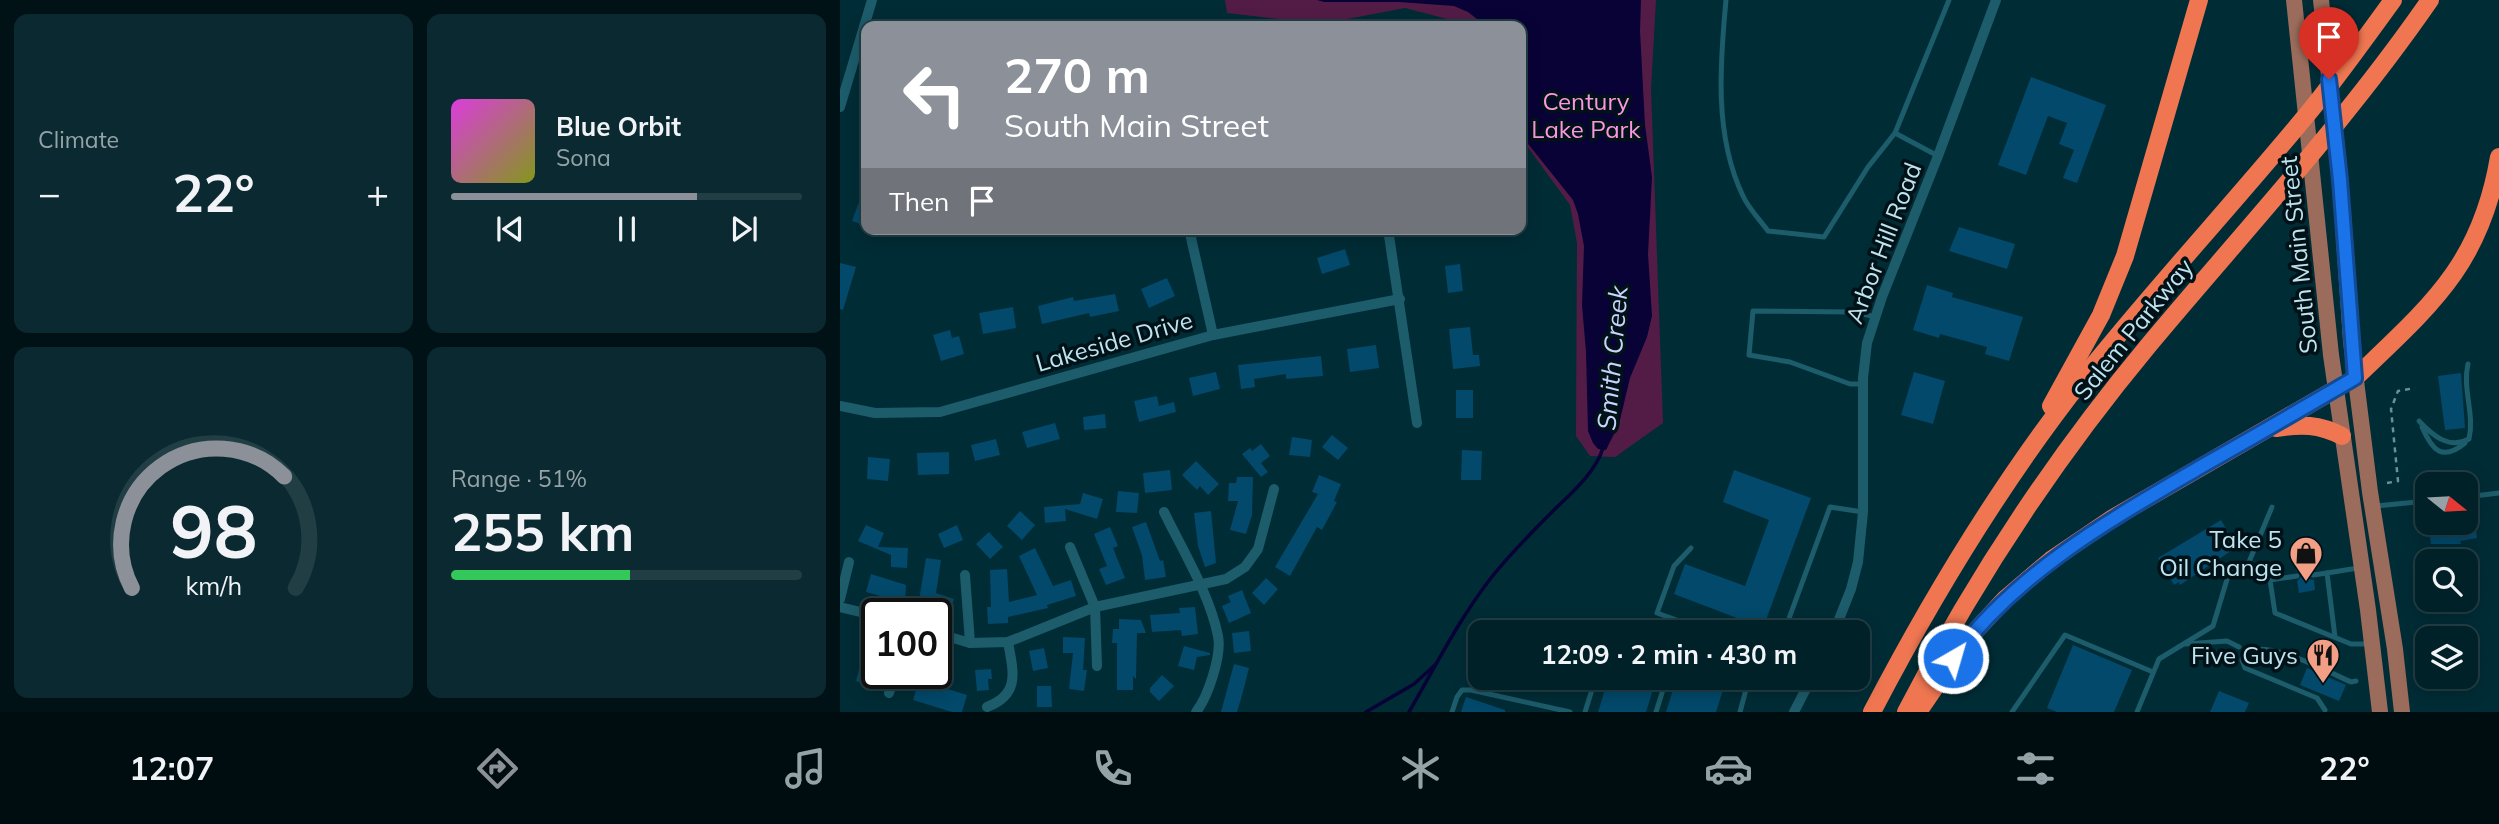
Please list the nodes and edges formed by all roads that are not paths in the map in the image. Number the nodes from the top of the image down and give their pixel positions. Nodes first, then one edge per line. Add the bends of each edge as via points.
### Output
1 (873, 0) edge
2 (1726, 0) edge
3 (1948, 0) edge
4 (1996, 0) edge
5 (2199, 0) edge
6 (2294, 0) edge
7 (2321, 0) edge
8 (2393, 0) edge
9 (2430, 0) edge
10 (867, 21) edge
11 (861, 39) edge
12 (840, 107) edge
13 (1895, 133) junction
14 (1938, 156) junction
15 (2499, 157) edge
16 (1190, 235) edge
17 (1389, 235) edge
18 (1400, 299) junction
19 (1876, 317) junction
20 (1213, 335) junction
21 (2468, 363) dead end
22 (2355, 378) junction
23 (1863, 384) junction
24 (2336, 389) junction
25 (840, 405) edge
26 (1418, 423) dead end
27 (2265, 430) junction
28 (2342, 436) junction
29 (2469, 439) junction
30 (1274, 489) dead end
31 (2002, 491) junction
32 (2499, 493) edge
33 (2478, 496) edge
34 (2415, 502) edge
35 (2372, 506) junction
36 (2273, 507) dead end
37 (1164, 512) dead end
38 (1863, 512) junction
39 (1070, 547) dead end
40 (1691, 548) dead end
41 (849, 562) dead end
42 (2361, 567) junction
43 (2327, 573) junction
44 (965, 575) dead end
45 (2313, 575) dead end
46 (2297, 576) dead end
47 (1200, 586) junction
48 (840, 600) edge
49 (840, 607) edge
50 (1095, 607) junction
51 (861, 612) edge
52 (1678, 620) edge
53 (1788, 620) edge
54 (1839, 620) edge
55 (2335, 637) junction
56 (952, 638) edge
57 (1008, 642) junction
58 (970, 643) junction
59 (2182, 644) junction
60 (2373, 644) junction
61 (2239, 647) dead end
62 (1097, 666) dead end
63 (2153, 672) junction
64 (2356, 681) dead end
65 (889, 689) edge
66 (1592, 690) edge
67 (1663, 690) edge
68 (1746, 690) edge
69 (1805, 690) edge
70 (888, 693) dead end
71 (987, 707) dead end
72 (2325, 710) dead end
73 (1741, 711) edge
74 (1196, 712) edge
75 (1452, 712) edge
76 (1570, 712) edge
77 (1585, 712) edge
78 (1656, 712) edge
79 (1749, 712) edge
80 (1794, 712) edge
81 (1872, 712) edge
82 (1906, 712) edge
83 (1918, 712) edge
84 (2012, 712) edge
85 (2137, 712) edge
86 (2380, 712) edge
87 (2402, 712) edge

1 - 10 street
2 - 13 lane via 1720,64 1726,146 1743,197 1768,231 1824,237
3 - 13 lane
4 - 14 street, Arbor Hill Road
5 - 31 highway via 2113,288 2090,339
6 - 24 main road, South Main Street
7 - 22 main road, South Main Street
8 - 31 highway, Salem Parkway via 2315,104 2082,380
9 - 82 highway, Salem Parkway via 2339,123 2148,346 2066,453 1990,564
11 - 12 street
13 - 14 lane
14 - 19 street, Arbor Hill Road
15 - 22 highway via 2486,210 2461,264 2429,307
16 - 20 street
17 - 18 street
18 - 20 street, Lakeside Drive
18 - 26 street
19 - 23 street, Arbor Hill Road via 1867,343
19 - 23 lane via 1854,312 1753,311 1749,355
20 - 25 street, Lakeside Drive via 940,412 875,413
21 - 29 lane
22 - 24 main road
22 - 35 main road, South Main Street
23 - 38 street, Arbor Hill Road
24 - 27 highway
24 - 28 main road, South Main Street
27 - 28 highway via 2305,424
27 - 83 highway via 2113,518 2026,579 1968,639
28 - 42 main road, South Main Street
29 - 29 lane via 2452,443 2432,435 2419,421 2429,444 2438,451 2456,450
30 - 47 street via 1264,533 1252,559 1236,574
31 - 81 highway, Salem Parkway via 1930,606
32 - 33 lane
34 - 35 lane
35 - 87 main road, South Main Street
36 - 59 lane via 2249,562 2228,576 2213,626
37 - 47 street
38 - 53 lane via 1830,507
38 - 54 street, Arbor Hill Road via 1856,571
39 - 50 street
40 - 52 lane via 1674,566 1657,612
41 - 48 street
42 - 43 lane
42 - 60 main road, South Main Street
43 - 45 lane
43 - 55 lane
44 - 58 street
46 - 55 lane via 2270,580 2275,613
47 - 50 street
47 - 74 street via 1219,638 1215,668
49 - 51 street
50 - 57 street
50 - 62 street
55 - 60 lane via 2351,644
56 - 58 street
57 - 58 street
57 - 71 street via 1012,686 1002,700
59 - 61 lane via 2227,640
59 - 63 lane via 2159,659
60 - 86 main road, South Main Street
63 - 84 lane via 2065,635
63 - 85 lane
64 - 72 lane via 2283,653 2253,649 2244,653 2245,668 2317,698
65 - 70 street
66 - 77 lane
67 - 78 lane
68 - 73 lane
69 - 80 street
73 - 79 lane
75 - 76 lane via 1462,690 1471,690

